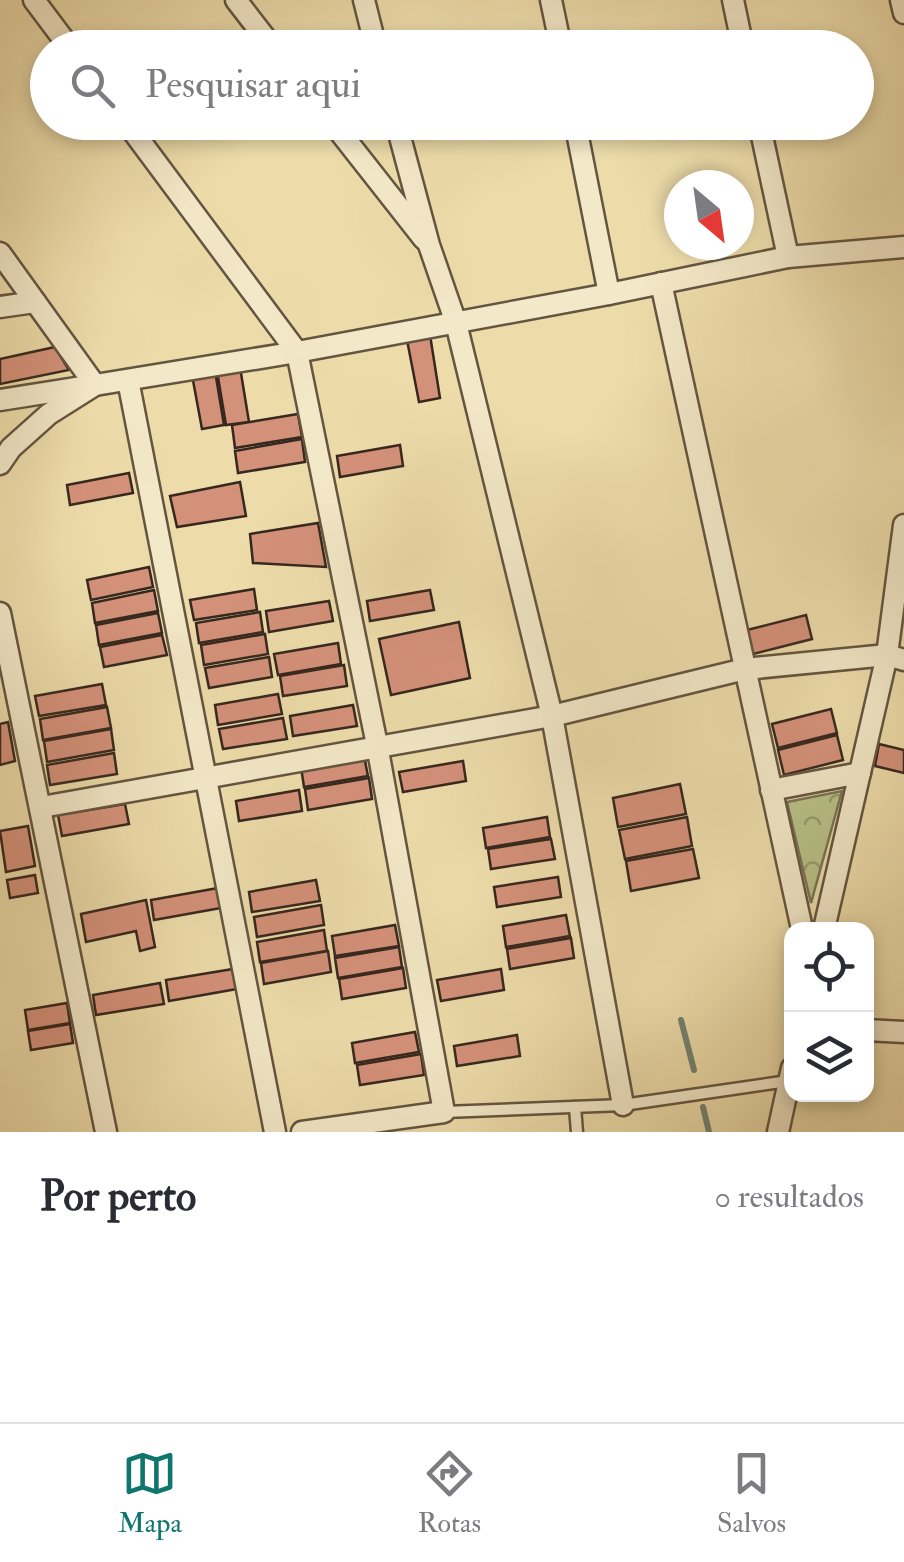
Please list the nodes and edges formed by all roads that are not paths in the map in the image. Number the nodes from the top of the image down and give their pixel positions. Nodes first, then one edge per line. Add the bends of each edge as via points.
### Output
1 (34, 0) edge
2 (236, 0) edge
3 (364, 0) edge
4 (551, 0) edge
5 (733, 0) edge
6 (901, 0) edge
7 (904, 13) edge
8 (56, 30) edge
9 (259, 30) edge
10 (372, 30) edge
11 (557, 30) edge
12 (740, 30) edge
13 (139, 140) edge
14 (346, 140) edge
15 (401, 140) edge
16 (579, 140) edge
17 (763, 140) edge
18 (428, 245) junction
19 (904, 247) edge
20 (0, 253) edge
21 (788, 257) junction
22 (661, 283) junction
23 (609, 294) junction
24 (36, 302) junction
25 (0, 308) edge
26 (456, 322) junction
27 (297, 352) junction
28 (128, 380) junction
29 (95, 385) junction
30 (0, 400) edge
31 (0, 464) edge
32 (904, 525) edge
33 (0, 614) edge
34 (895, 658) edge
35 (745, 670) junction
36 (552, 716) junction
37 (377, 745) junction
38 (860, 773) junction
39 (207, 776) junction
40 (771, 790) junction
41 (42, 807) junction
42 (800, 922) edge
43 (826, 922) edge
44 (874, 1030) edge
45 (904, 1032) edge
46 (784, 1075) edge
47 (784, 1102) edge
48 (622, 1104) junction
49 (575, 1107) junction
50 (444, 1112) junction
51 (106, 1132) edge
52 (275, 1132) edge
53 (302, 1132) edge
54 (576, 1132) edge
55 (778, 1132) edge

1 - 8 street
2 - 9 street
3 - 10 street
4 - 11 street
5 - 12 street
6 - 7 street
13 - 27 street
14 - 18 street
15 - 18 street
16 - 23 street
17 - 21 street
18 - 26 street
19 - 21 street
20 - 24 street
21 - 22 street
22 - 23 street
22 - 35 street
23 - 26 street
24 - 25 street
24 - 29 street
26 - 27 street
26 - 36 street
27 - 28 street
27 - 37 street
28 - 29 street
28 - 39 street
29 - 30 street
29 - 31 street via 49,414
32 - 34 street
33 - 41 street
34 - 35 street
34 - 38 street
35 - 36 street
35 - 40 street
36 - 37 street
36 - 48 street
37 - 39 street
37 - 50 street
38 - 40 street
38 - 43 street
39 - 41 street
39 - 52 street
40 - 42 street
41 - 51 street
44 - 45 street
46 - 48 lane
47 - 55 street
48 - 49 lane
49 - 50 lane
49 - 54 lane
50 - 53 street

